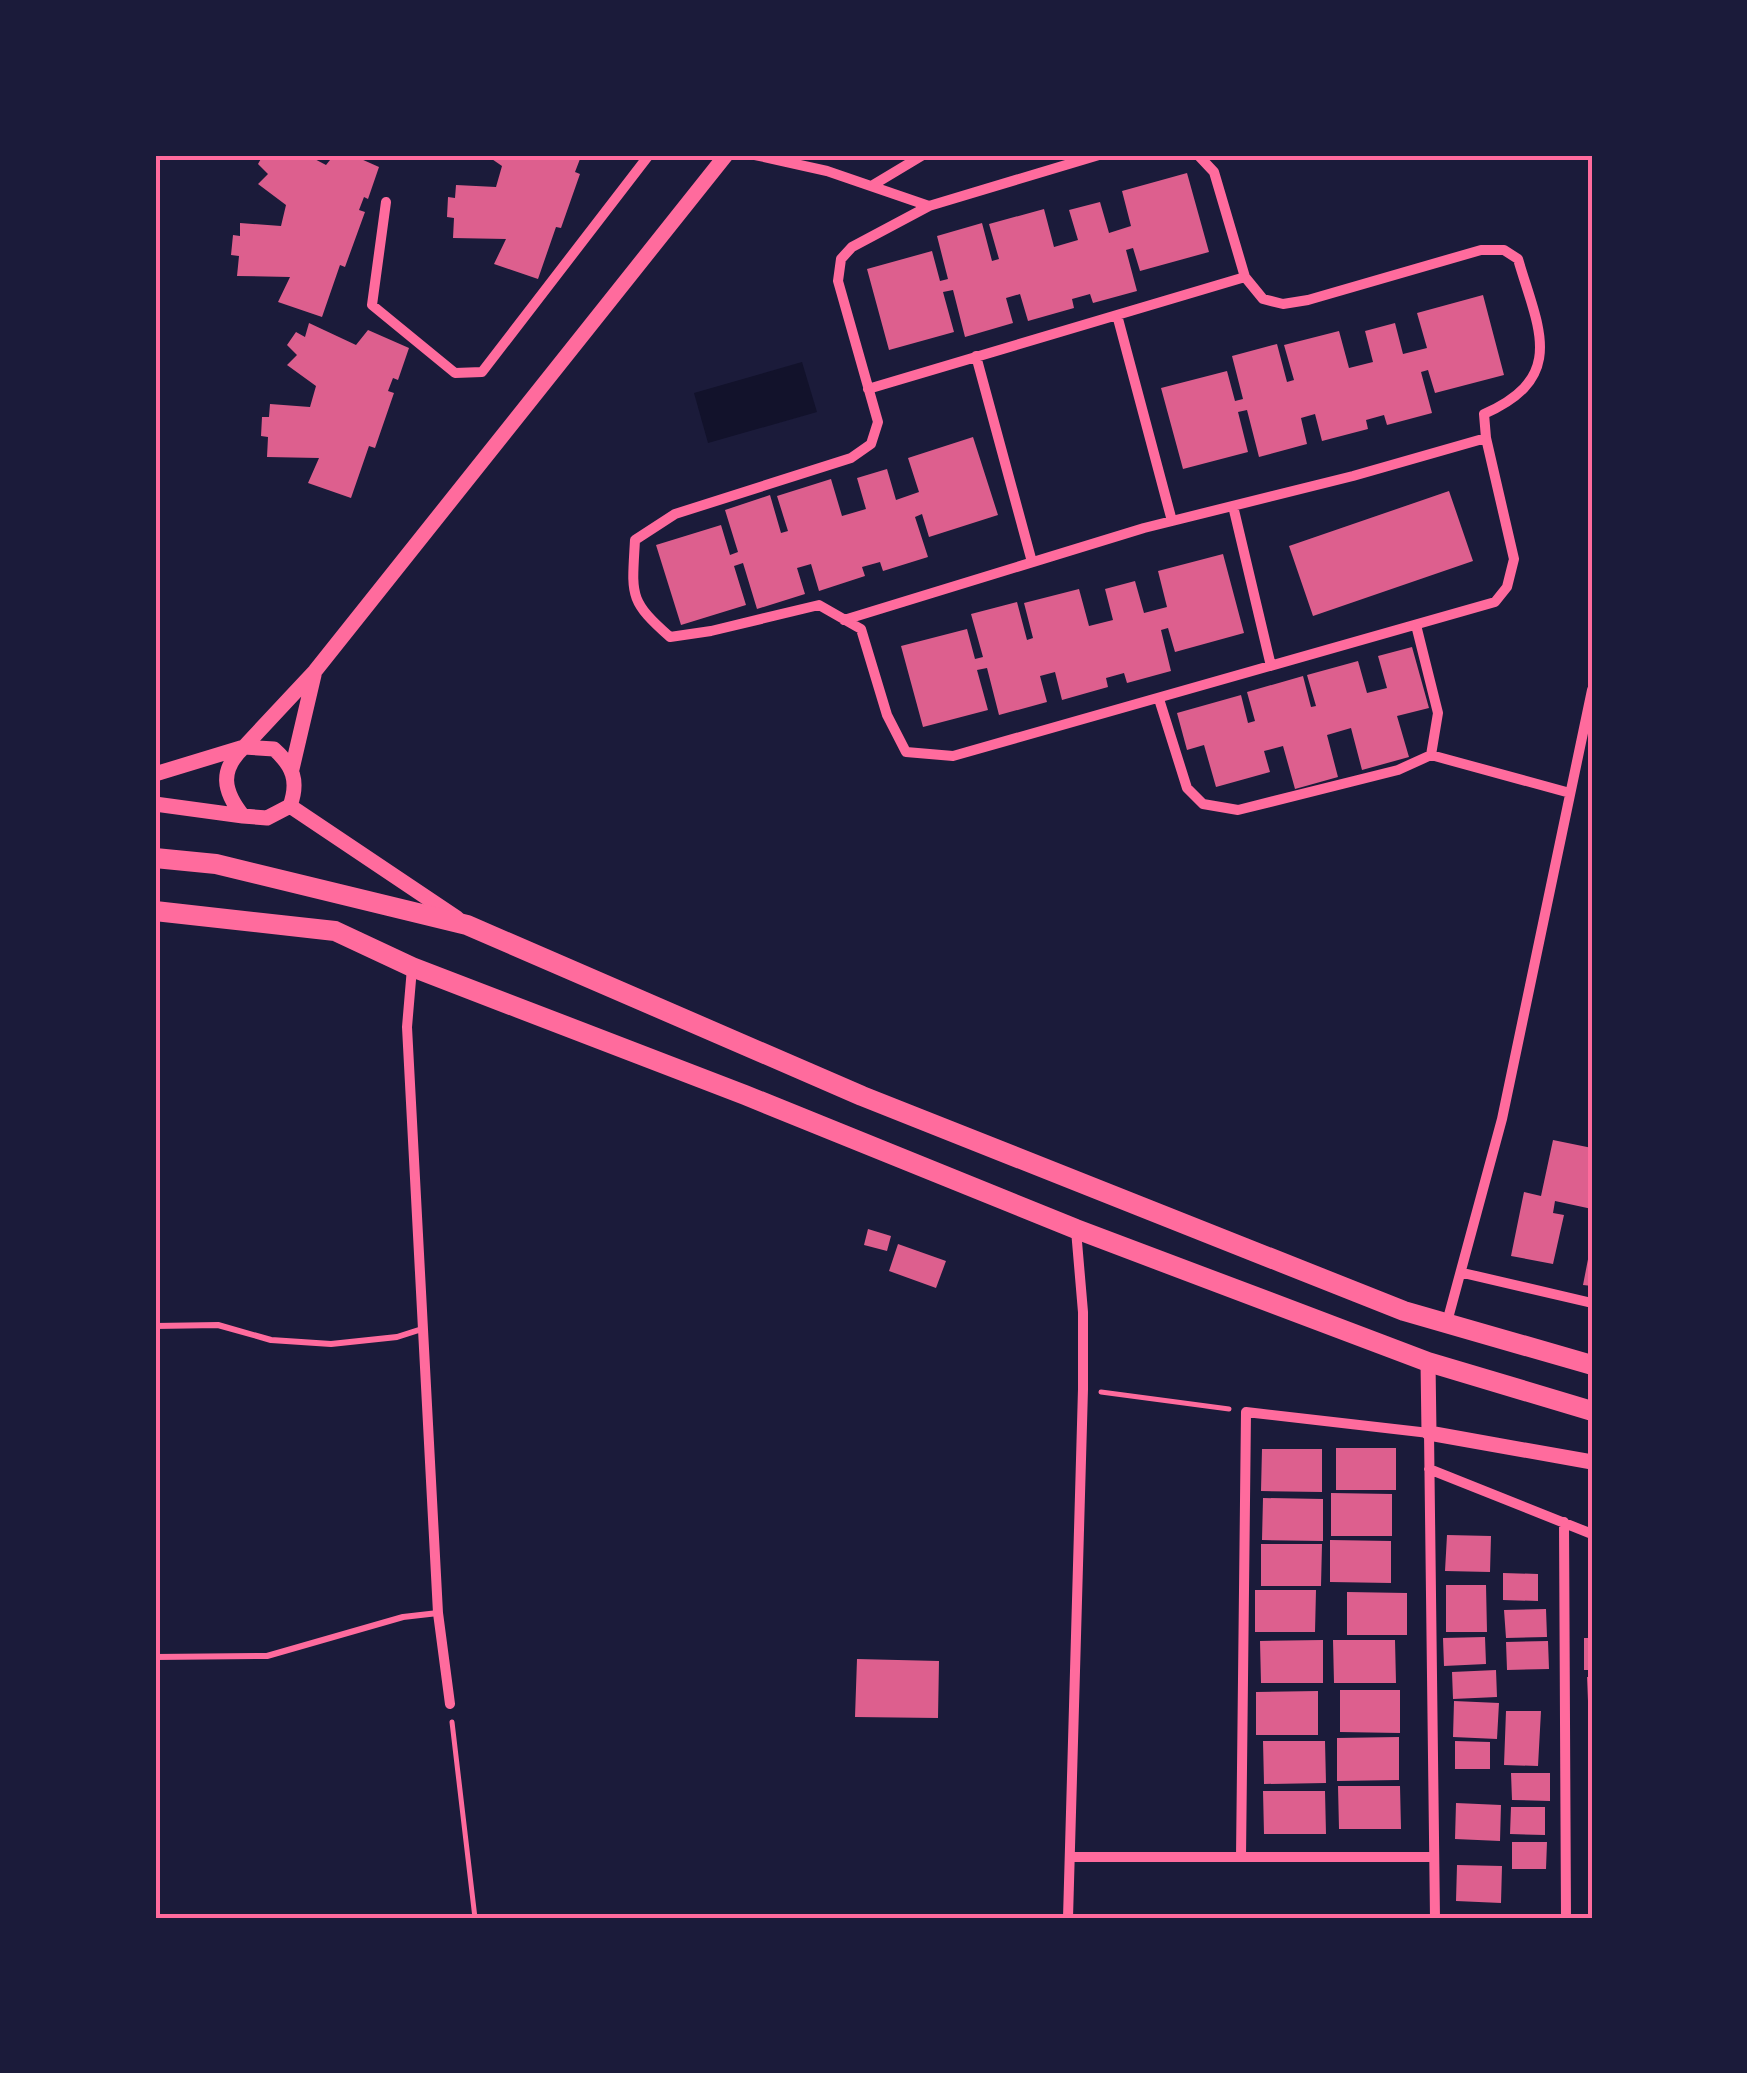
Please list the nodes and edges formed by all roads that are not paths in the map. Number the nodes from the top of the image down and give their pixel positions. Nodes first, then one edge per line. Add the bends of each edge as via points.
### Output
1 (649, 155) edge
2 (726, 155) edge
3 (755, 155) edge
4 (923, 155) edge
5 (1100, 155) edge
6 (1198, 155) edge
7 (873, 184) junction
8 (386, 202) dead end
9 (929, 206) junction
10 (1245, 277) junction
11 (1117, 315) junction
12 (976, 356) junction
13 (868, 388) junction
14 (1486, 438) junction
15 (1233, 506) junction
16 (1172, 521) junction
17 (1032, 562) junction
18 (844, 620) junction
19 (1416, 625) junction
20 (1271, 666) junction
21 (315, 671) junction
22 (1592, 690) edge
23 (1159, 698) junction
24 (244, 747) junction
25 (1432, 755) junction
26 (292, 769) junction
27 (155, 774) edge
28 (1570, 793) junction
29 (155, 804) edge
30 (290, 806) junction
31 (244, 816) junction
32 (155, 858) edge
33 (155, 911) edge
34 (466, 925) junction
35 (412, 966) junction
36 (1076, 1229) junction
37 (1463, 1273) junction
38 (1592, 1304) edge
39 (1448, 1322) junction
40 (155, 1326) edge
41 (422, 1328) junction
42 (1428, 1362) junction
43 (1592, 1365) edge
44 (1592, 1411) edge
45 (1429, 1433) junction
46 (1592, 1462) edge
47 (1429, 1469) junction
48 (1564, 1522) junction
49 (1592, 1534) edge
50 (438, 1613) junction
51 (155, 1657) edge
52 (450, 1704) road end
53 (1241, 1857) junction
54 (1434, 1857) junction
55 (1070, 1858) junction
56 (1068, 1918) edge
57 (1435, 1918) edge
58 (1566, 1918) edge

1 - 8 street via 482,372 455,373 372,305
2 - 21 street
3 - 7 street
4 - 7 street
5 - 9 street
6 - 10 street via 1214,172
7 - 9 street
9 - 13 street via 841,258 838,281
10 - 11 street
10 - 14 street via 1263,299 1283,304 1481,250 1504,250 1518,259 1542,341 1540,361 1511,402 1484,414
11 - 12 street
11 - 16 street
12 - 13 street
12 - 17 street
13 - 18 street via 878,422 871,444 851,458 675,514 635,540 632,582 640,610 670,637 818,605
14 - 15 street
14 - 19 street via 1514,559 1507,587 1495,602
15 - 16 street
15 - 20 street
16 - 17 street
17 - 18 street
18 - 23 street via 861,630 886,715 906,752 953,756
19 - 20 street
19 - 25 street via 1438,713
20 - 23 street
21 - 24 street
21 - 26 street
22 - 28 street
23 - 25 street via 1187,788 1202,804 1238,810 1398,770
24 - 26 street via 274,749
24 - 27 street
24 - 31 street via 224,782
25 - 28 street
26 - 30 street
28 - 37 street
29 - 31 street
30 - 31 street via 268,818
30 - 34 street
32 - 34 main road via 216,864
33 - 35 main road via 335,931
34 - 39 main road via 862,1096 1404,1311
35 - 36 main road
35 - 41 street via 406,1027
36 - 42 main road
36 - 55 street via 1083,1389
37 - 38 street
37 - 39 street
39 - 43 main road
40 - 41 lane via 218,1325 270,1340 332,1344
41 - 50 street
42 - 44 main road
42 - 45 street
45 - 46 street
45 - 47 street
45 - 53 street via 1246,1412
47 - 48 street
47 - 54 street
48 - 49 street
48 - 58 street
50 - 51 lane via 267,1656
50 - 52 street
53 - 54 street
53 - 55 street
54 - 57 street
55 - 56 street

